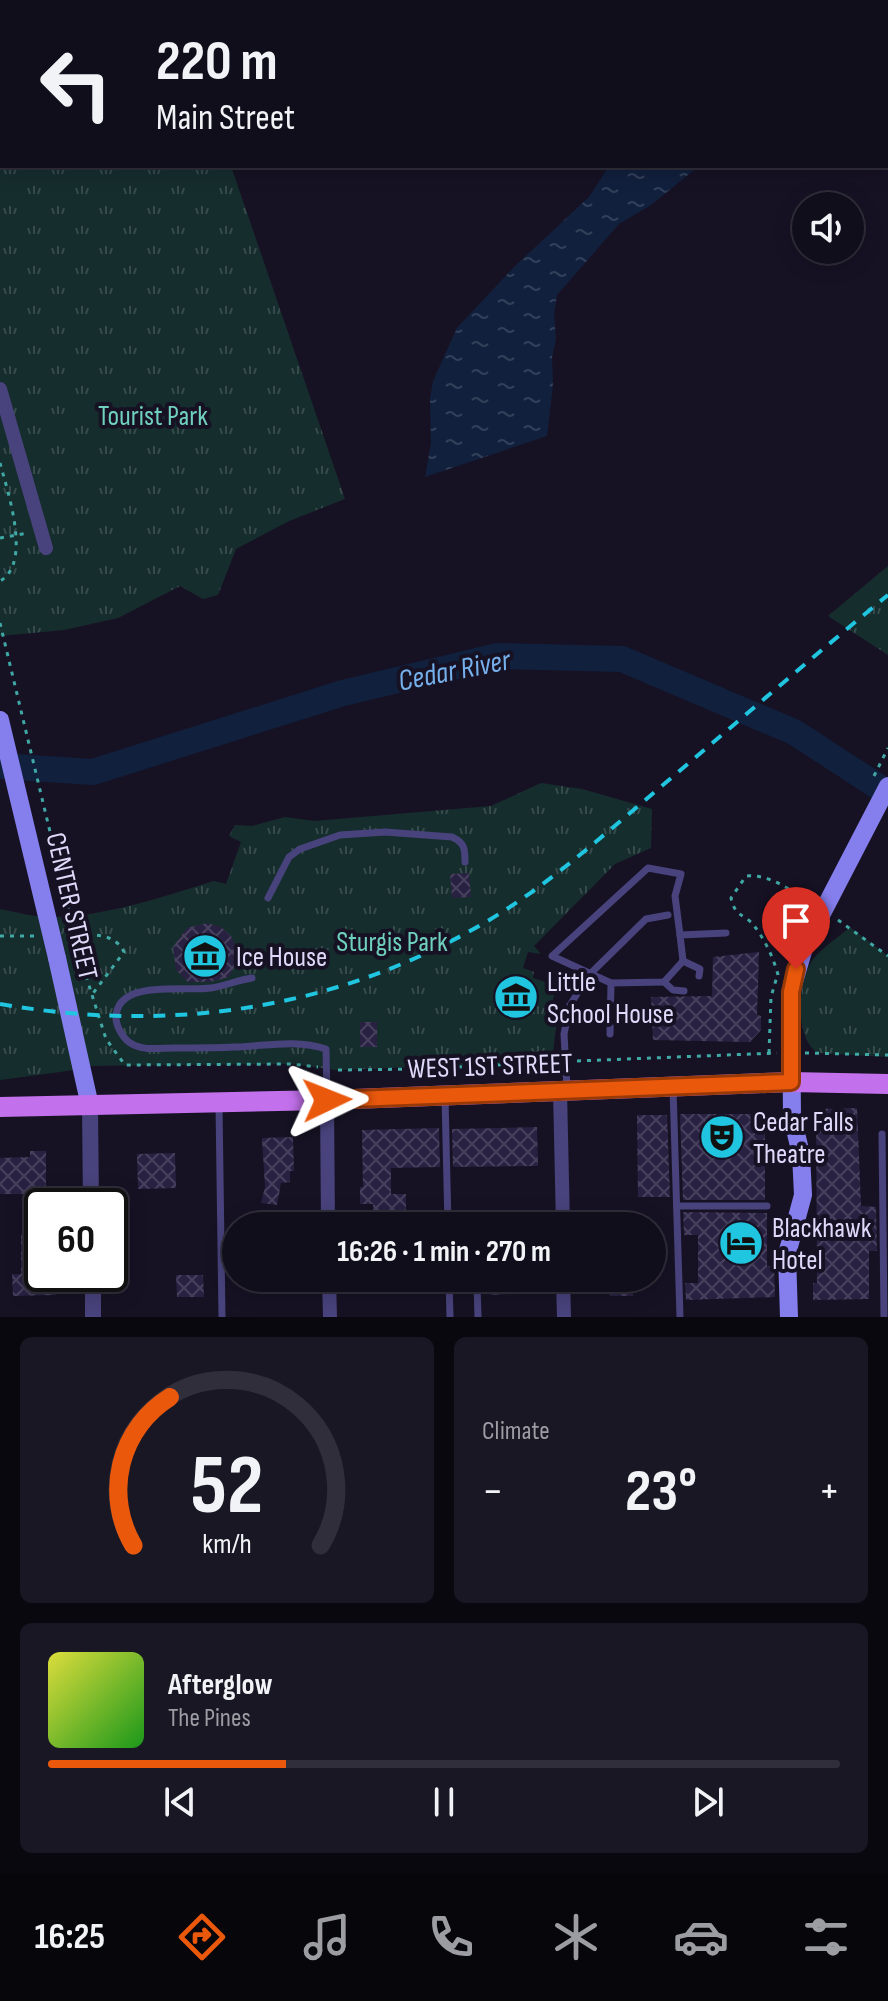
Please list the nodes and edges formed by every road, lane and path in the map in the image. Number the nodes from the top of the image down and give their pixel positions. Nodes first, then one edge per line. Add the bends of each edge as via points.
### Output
1 (0, 389) edge
2 (0, 463) edge
3 (35, 531) dead end
4 (15, 537) junction
5 (0, 538) edge
6 (46, 548) dead end
7 (0, 581) edge
8 (0, 623) edge
9 (0, 720) edge
10 (888, 786) edge
11 (465, 862) dead end
12 (268, 898) dead end
13 (811, 903) dead end
14 (668, 915) dead end
15 (837, 919) dead end
16 (726, 933) dead end
17 (59, 935) dead end
18 (680, 935) junction
19 (0, 936) edge
20 (45, 936) dead end
21 (888, 956) edge
22 (683, 961) junction
23 (589, 975) junction
24 (699, 976) dead end
25 (252, 978) dead end
26 (664, 982) junction
27 (611, 983) junction
28 (684, 991) dead end
29 (91, 996) junction
30 (610, 1034) dead end
31 (769, 1053) junction
32 (790, 1053) junction
33 (888, 1055) edge
34 (566, 1061) junction
35 (326, 1068) junction
36 (791, 1082) junction
37 (888, 1084) edge
38 (673, 1086) junction
39 (564, 1090) junction
40 (445, 1095) junction
41 (327, 1100) junction
42 (219, 1102) junction
43 (90, 1106) junction
44 (0, 1107) edge
45 (882, 1134) dead end
46 (91, 1188) edge
47 (677, 1206) junction
48 (767, 1206) dead end
49 (328, 1212) edge
50 (448, 1212) edge
51 (563, 1212) edge
52 (93, 1292) edge
53 (329, 1292) edge
54 (449, 1292) edge
55 (477, 1292) edge
56 (563, 1292) edge
57 (93, 1317) edge
58 (222, 1317) edge
59 (330, 1317) edge
60 (450, 1317) edge
61 (478, 1317) edge
62 (564, 1317) edge
63 (680, 1317) edge
64 (789, 1317) edge
65 (884, 1317) edge

1 - 6 street
2 - 4 path
3 - 4 path
4 - 5 path
4 - 7 path via 13,571
8 - 29 path, bridge
9 - 43 main road, CENTER STREET, bridge
10 - 32 main road, bridge via 804,948 791,992
11 - 12 lane via 465,848 452,837 340,835 289,857
13 - 31 path via 758,875 746,876 731,898 734,911 755,927 778,975 771,997
14 - 23 lane via 646,919
15 - 21 path
16 - 18 lane
17 - 29 path via 119,942 124,952 120,961
18 - 22 lane
18 - 23 lane via 675,896 681,874 648,868 552,956
19 - 20 path
22 - 24 lane via 700,969
22 - 26 lane
23 - 27 lane
23 - 34 lane via 570,1005
25 - 35 lane via 209,988 135,992 116,1018 120,1032 131,1044 150,1049 309,1043 326,1049
26 - 27 lane
26 - 28 lane
27 - 30 lane
29 - 35 path via 106,1039 125,1065
31 - 32 path
31 - 34 path
32 - 33 path
32 - 36 main road
34 - 35 path
34 - 39 lane
35 - 41 lane
36 - 37 main road, WEST 1ST STREET
36 - 38 main road, WEST 1ST STREET
36 - 64 main road via 803,1195 787,1254
38 - 39 main road, WEST 1ST STREET
38 - 47 lane
39 - 40 main road, WEST 1ST STREET
39 - 51 street
40 - 41 main road, WEST 1ST STREET
40 - 50 lane
41 - 42 main road, WEST 1ST STREET
41 - 49 street
42 - 43 main road, WEST 1ST STREET
42 - 58 lane
43 - 44 main road, WEST 1ST STREET
43 - 46 street
45 - 65 lane
47 - 48 lane
47 - 63 lane
52 - 57 street
53 - 59 street
54 - 60 lane
55 - 61 lane
56 - 62 street

